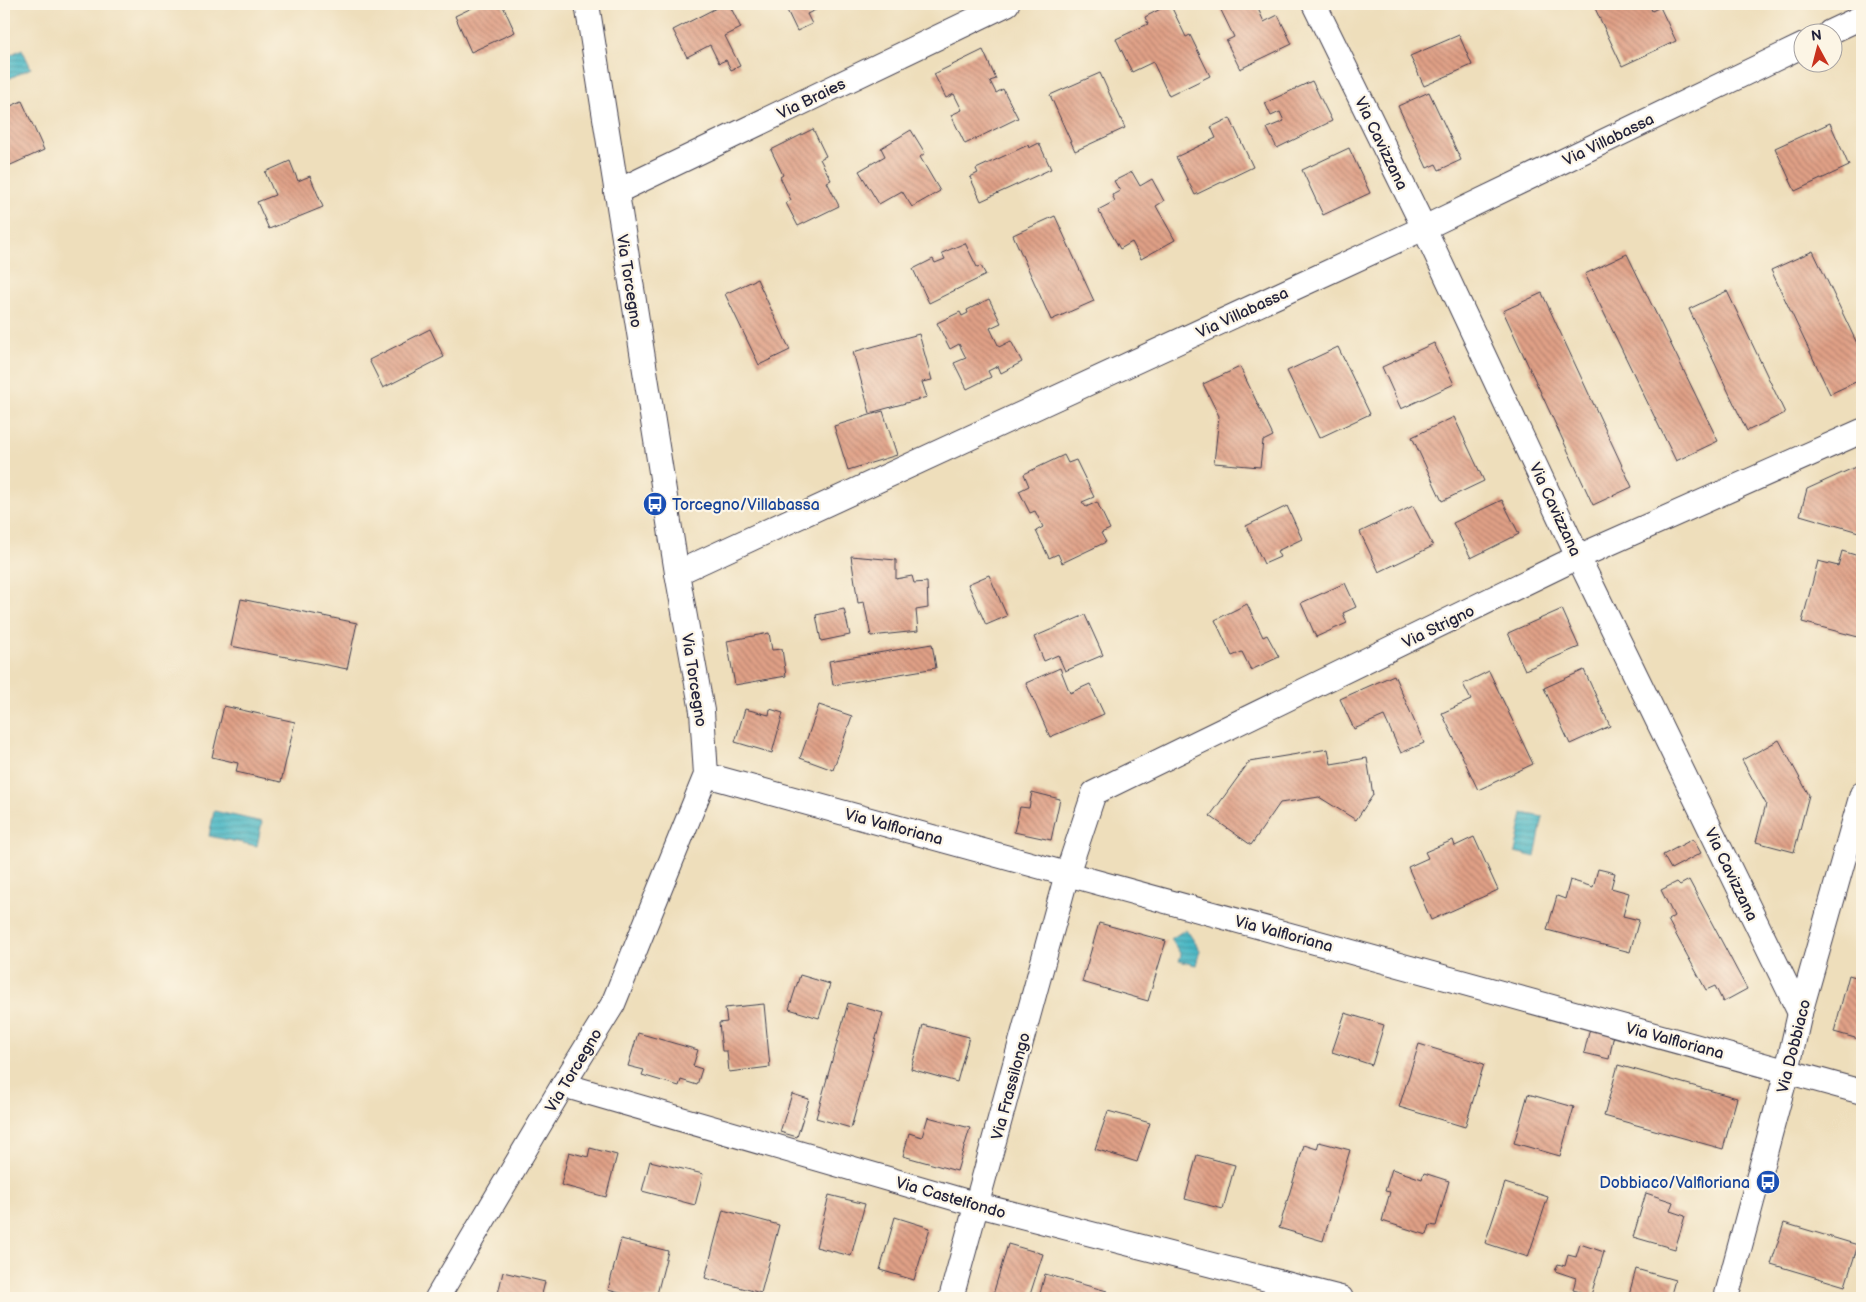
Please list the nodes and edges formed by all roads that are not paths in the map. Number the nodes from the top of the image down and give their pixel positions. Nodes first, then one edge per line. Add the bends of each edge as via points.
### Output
1 (587, 4) edge
2 (1007, 4) edge
3 (1314, 4) edge
4 (1862, 17) edge
5 (1844, 25) edge
6 (1794, 50) edge
7 (616, 192) junction
8 (1424, 228) junction
9 (1862, 431) edge
10 (1578, 558) junction
11 (677, 573) junction
12 (706, 775) junction
13 (1862, 794) edge
14 (1067, 874) junction
15 (1800, 1013) junction
16 (1787, 1071) junction
17 (563, 1085) junction
18 (1862, 1092) edge
19 (978, 1205) junction
20 (438, 1298) edge
21 (951, 1298) edge
22 (1341, 1298) edge
23 (1726, 1298) edge

1 - 7 street, Via Torcegno
2 - 7 street, Via Braies
3 - 8 street, Via Cavizzana
4 - 5 street
6 - 8 street, Via Villabassa
7 - 11 street, Via Torcegno
8 - 10 street, Via Cavizzana
8 - 11 street, Via Villabassa
9 - 10 street, Via Strigno
10 - 14 street, Via Strigno via 1094,793
10 - 15 street, Via Cavizzana
11 - 12 street, Via Torcegno via 702,711
12 - 14 street, Via Valfloriana
12 - 17 street, Via Torcegno via 614,1004
13 - 15 street, Via Dobbiaco
14 - 16 street, Via Valfloriana
14 - 19 street, Via Frassilongo
15 - 16 street, Via Dobbiaco
16 - 18 street, Via Valfloriana
16 - 23 street, Via Dobbiaco
17 - 19 street, Via Castelfondo
17 - 20 street, Via Torcegno
19 - 21 street, Via Frassilongo
19 - 22 street, Via Castelfondo

